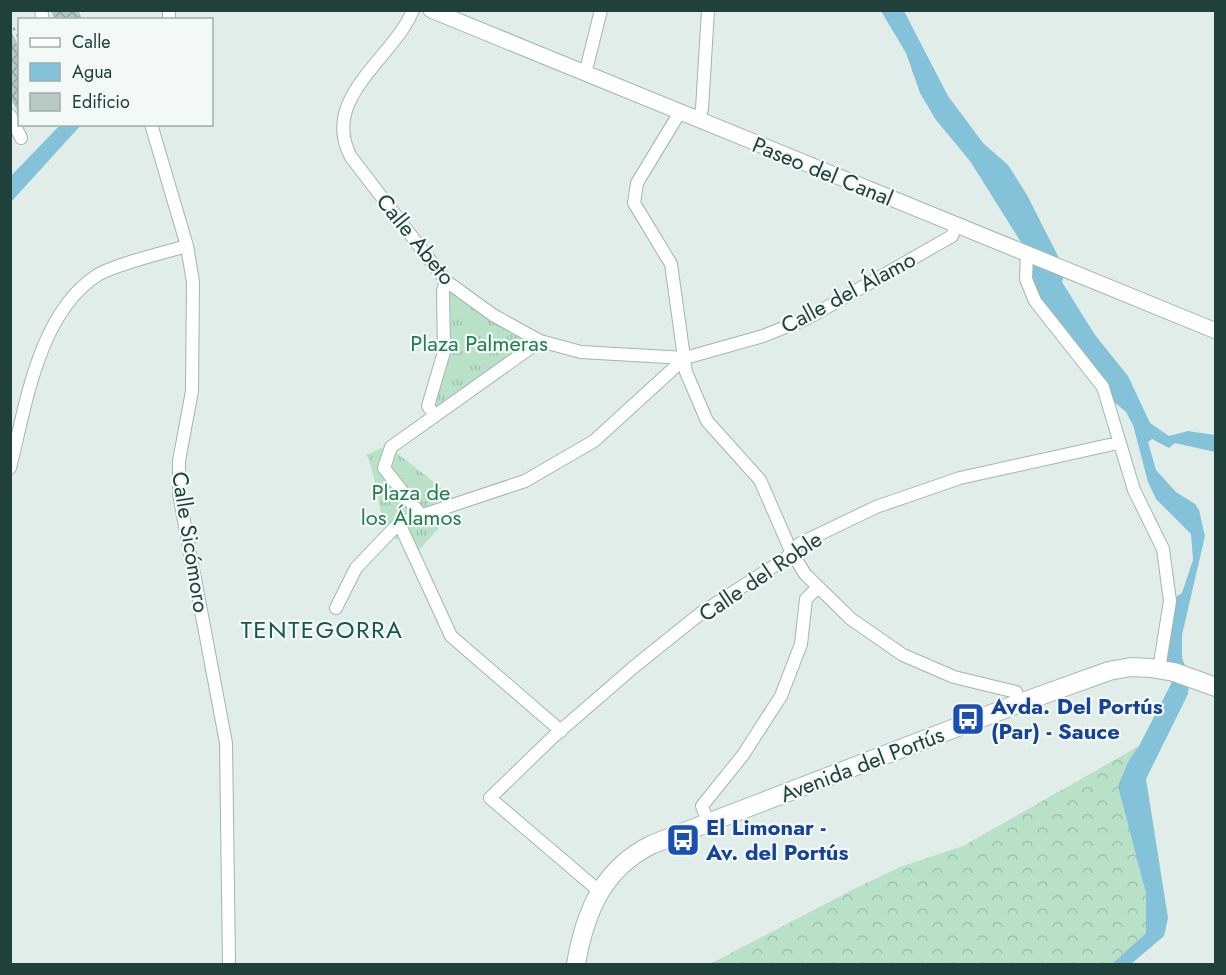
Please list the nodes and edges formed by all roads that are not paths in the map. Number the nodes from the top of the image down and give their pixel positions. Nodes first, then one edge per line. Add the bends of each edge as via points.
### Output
1 (413, 10) edge
2 (431, 10) edge
3 (601, 10) edge
4 (708, 10) edge
5 (585, 74) junction
6 (680, 112) junction
7 (10, 115) edge
8 (698, 120) junction
9 (152, 126) edge
10 (21, 138) dead end
11 (956, 225) junction
12 (188, 246) junction
13 (1027, 254) junction
14 (446, 281) junction
15 (1215, 331) edge
16 (540, 341) junction
17 (685, 358) junction
18 (435, 416) junction
19 (1118, 443) junction
20 (10, 468) edge
21 (420, 514) junction
22 (399, 523) junction
23 (791, 551) junction
24 (817, 588) junction
25 (336, 608) dead end
26 (1159, 669) junction
27 (1215, 687) edge
28 (1020, 703) junction
29 (561, 731) junction
30 (708, 823) junction
31 (599, 891) junction
32 (229, 964) edge
33 (576, 964) edge

1 - 14 street, Calle Abeto via 349,102 344,141 356,164
2 - 5 street, Paseo del Canal
3 - 5 street
4 - 8 street
5 - 6 street, Paseo del Canal
6 - 8 street, Paseo del Canal
6 - 17 street via 637,183 633,198 671,264
7 - 10 street
8 - 11 street, Paseo del Canal
9 - 12 street, Calle Sicómoro
11 - 13 street, Paseo del Canal
11 - 17 street, Calle del Álamo via 952,236 808,318 763,336
12 - 20 street via 98,274 70,297 34,371
12 - 32 street, Calle Sicómoro via 194,354 192,391 179,461 179,494 226,743
13 - 15 street, Paseo del Canal
13 - 19 street via 1026,279 1035,301 1099,378
14 - 16 street, Calle Abeto via 493,315
14 - 18 street via 444,352 428,406
16 - 17 street, Calle Abeto via 581,352
16 - 18 street
17 - 21 street, Calle del Álamo via 615,424 574,454 525,481
17 - 23 street via 686,372 706,421 760,480
18 - 21 street via 391,447 384,468
19 - 23 street, Calle del Roble via 921,490 876,507
19 - 26 street via 1134,490 1163,549 1168,573 1170,601
21 - 22 street, Calle del Álamo
22 - 25 street via 356,568
22 - 29 street via 451,636
23 - 24 street
23 - 29 street, Calle del Roble via 785,559 701,613
24 - 28 street via 868,632 903,655 954,677 1016,692
24 - 30 street via 806,599 801,644 790,677 761,731 702,806
26 - 27 main road, Avenida del Portús
26 - 28 main road, Avenida del Portús via 1109,671
28 - 30 main road, Avenida del Portús
29 - 31 street, Calle del Roble via 490,798
30 - 31 main road, Avenida del Portús via 635,854
31 - 33 main road, Avenida del Portús

